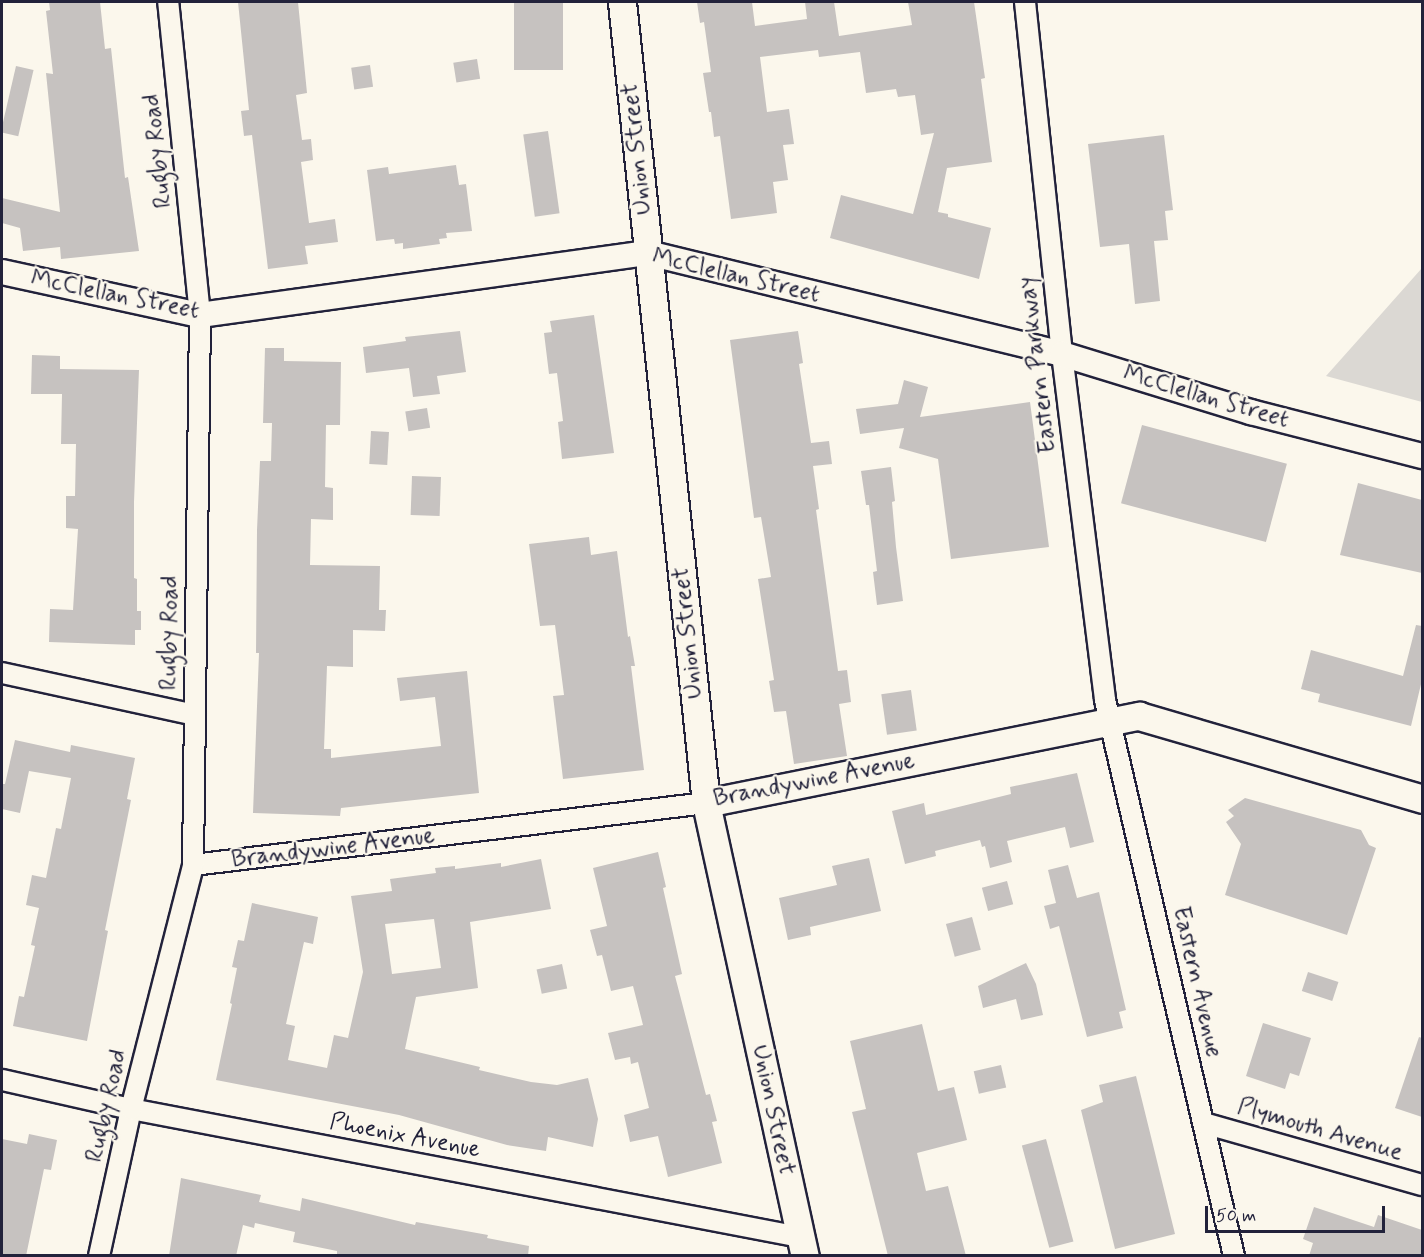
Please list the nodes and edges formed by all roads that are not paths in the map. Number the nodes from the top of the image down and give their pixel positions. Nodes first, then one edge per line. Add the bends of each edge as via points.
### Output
1 (168, 2) edge
2 (622, 2) edge
3 (1025, 2) edge
4 (648, 254) junction
5 (2, 272) edge
6 (200, 315) junction
7 (1062, 354) junction
8 (1422, 456) edge
9 (2, 673) edge
10 (194, 715) junction
11 (1110, 721) junction
12 (1422, 799) edge
13 (706, 803) junction
14 (193, 865) junction
15 (2, 1080) edge
16 (131, 1109) junction
17 (1204, 1123) junction
18 (1422, 1185) edge
19 (803, 1246) edge
20 (99, 1256) edge
21 (1234, 1256) edge

1 - 6 street, Rugby Road
2 - 4 main road, Union Street
3 - 7 street, Eastern Parkway
4 - 6 street, McClellan Street
4 - 7 street, McClellan Street
4 - 13 main road, Union Street
5 - 6 street, McClellan Street
6 - 10 street, Rugby Road
7 - 8 street, McClellan Street via 1251,412
7 - 11 street, Eastern Parkway
9 - 10 street
10 - 14 street, Rugby Road
11 - 12 main road, Brandywine Avenue via 1139,716
11 - 13 main road, Brandywine Avenue
11 - 17 street, Eastern Avenue
13 - 14 street, Brandywine Avenue
13 - 19 main road, Union Street
14 - 16 street, Rugby Road
15 - 16 street, Phoenix Avenue
16 - 19 street, Phoenix Avenue
16 - 20 street, Rugby Road
17 - 18 street, Plymouth Avenue
17 - 21 street, Eastern Avenue

